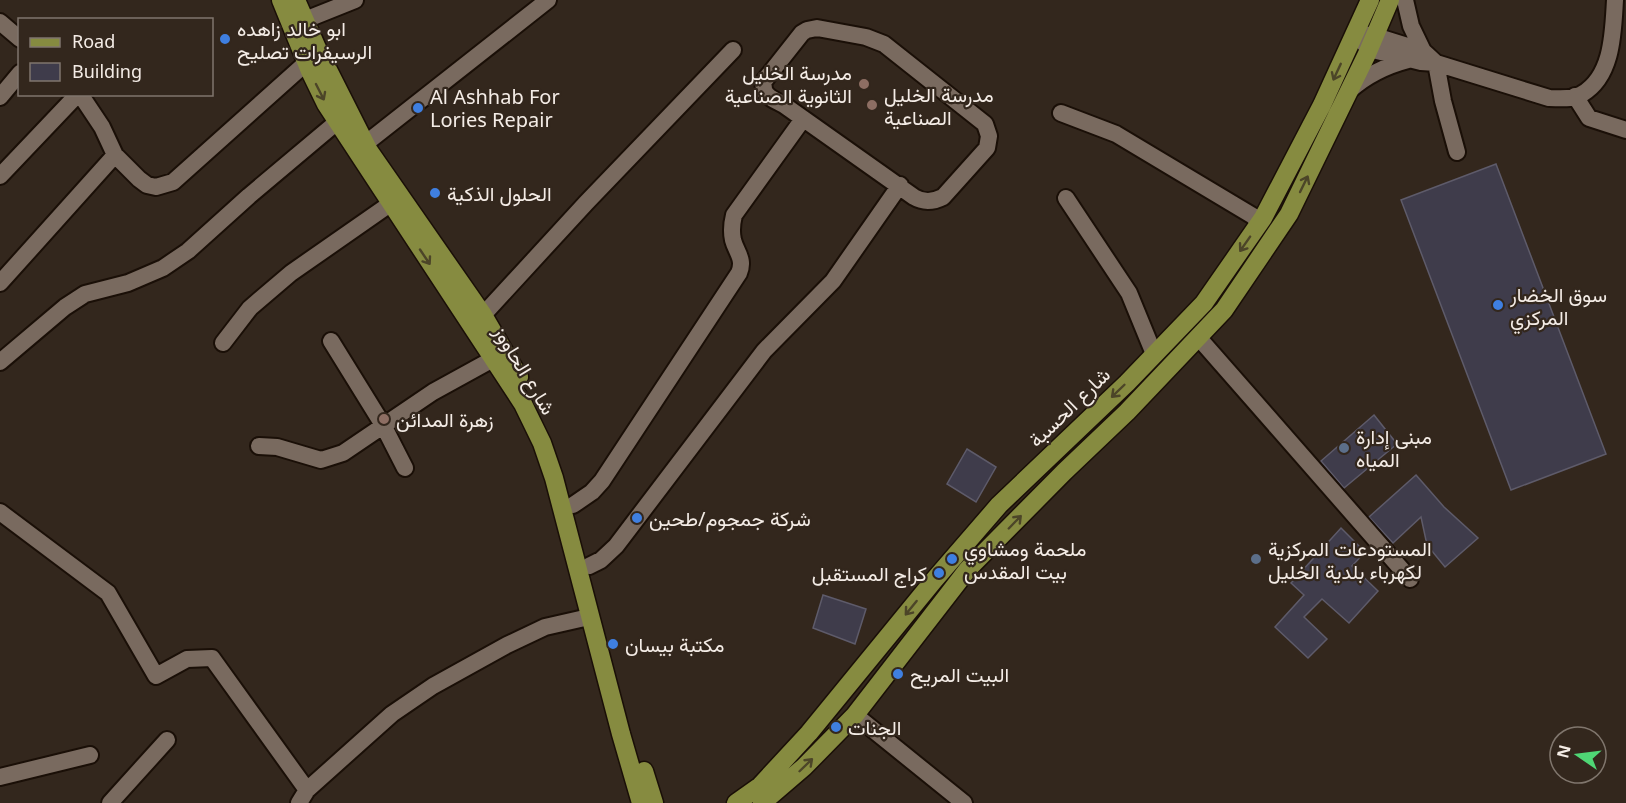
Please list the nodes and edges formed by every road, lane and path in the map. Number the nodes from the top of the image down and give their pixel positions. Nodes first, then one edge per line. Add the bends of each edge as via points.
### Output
1 (281, 0) edge
2 (296, 0) edge
3 (355, 0) edge
4 (1370, 0) edge
5 (1390, 0) edge
6 (1405, 0) edge
7 (1615, 0) edge
8 (543, 2) edge
9 (305, 20) junction
10 (0, 22) edge
11 (1355, 33) junction
12 (18, 37) edge
13 (1372, 42) junction
14 (733, 50) dead end
15 (1417, 55) junction
16 (306, 63) junction
17 (1436, 63) junction
18 (18, 76) edge
19 (1349, 91) junction
20 (77, 96) edge
21 (80, 96) edge
22 (1575, 96) junction
23 (0, 98) edge
24 (1061, 113) dead end
25 (803, 119) junction
26 (337, 122) junction
27 (1626, 130) edge
28 (365, 144) junction
29 (1457, 152) dead end
30 (115, 155) junction
31 (0, 176) edge
32 (900, 185) junction
33 (1066, 198) dead end
34 (390, 204) junction
35 (1260, 222) junction
36 (0, 283) edge
37 (483, 315) junction
38 (1198, 337) junction
39 (331, 341) dead end
40 (223, 343) dead end
41 (1154, 354) junction
42 (493, 359) junction
43 (0, 362) edge
44 (383, 424) junction
45 (259, 446) dead end
46 (405, 468) dead end
47 (573, 505) junction
48 (0, 512) edge
49 (589, 566) junction
50 (1410, 579) dead end
51 (589, 617) junction
52 (855, 715) junction
53 (167, 740) dead end
54 (90, 755) dead end
55 (0, 777) edge
56 (303, 796) edge
57 (110, 803) edge
58 (641, 803) edge
59 (654, 803) edge
60 (736, 803) edge
61 (762, 803) edge
62 (964, 803) edge

1 - 16 main road, شارع الحاووز
2 - 9 main road, شارع الحاووز
3 - 9 street
4 - 11 main road, شارع الحسبة
5 - 13 main road
6 - 15 street
7 - 22 street via 1605,68 1593,85
8 - 28 street
9 - 28 main road, شارع الحاووز
10 - 12 street
11 - 13 street
11 -> 35 main road, شارع الحسبة
13 - 15 street
13 - 19 main road
14 - 37 street
15 - 17 street
15 - 19 street via 1378,70
16 -> 26 main road, شارع الحاووز
16 - 30 street via 169,184 147,184
17 - 22 street via 1549,98
17 - 29 street
18 - 23 street
38 -> 19 main road via 1224,310 1289,214
20 - 31 street
21 - 30 street
22 - 27 street via 1589,118
24 - 35 street via 1116,134
25 - 32 street
25 - 32 street via 769,98 763,88 764,81 802,33 817,28 884,44 982,121 989,136 987,148 939,199 918,199
25 - 47 street via 734,215 731,231 741,259 739,273 602,481
26 - 34 main road, شارع الحاووز
26 - 43 street via 188,251 128,283 85,294
28 - 37 main road, شارع الحاووز
30 - 36 street
32 - 49 street via 833,281 764,351 616,546
33 - 41 street via 1129,293
34 - 40 street via 291,273 250,308
34 -> 42 main road, شارع الحاووز
35 -> 41 main road, شارع الحسبة via 1204,303
37 - 47 main road, شارع الحاووز via 554,444
38 - 50 street
52 -> 38 main road via 968,569
39 - 44 street
41 -> 60 main road, شارع الحسبة via 999,505 809,733 759,786
42 - 44 street
42 - 51 main road, شارع الحاووز via 523,404 542,443
44 - 45 street via 343,453 321,460
44 - 46 street
47 - 49 main road, شارع الحاووز
48 - 56 street via 108,593 156,676 187,659 212,658
49 - 59 main road, شارع الحاووز
51 - 56 street via 544,627 433,686 392,714
51 - 58 main road, شارع الحاووز
61 -> 52 main road
52 - 62 street
53 - 57 street
54 - 55 street

